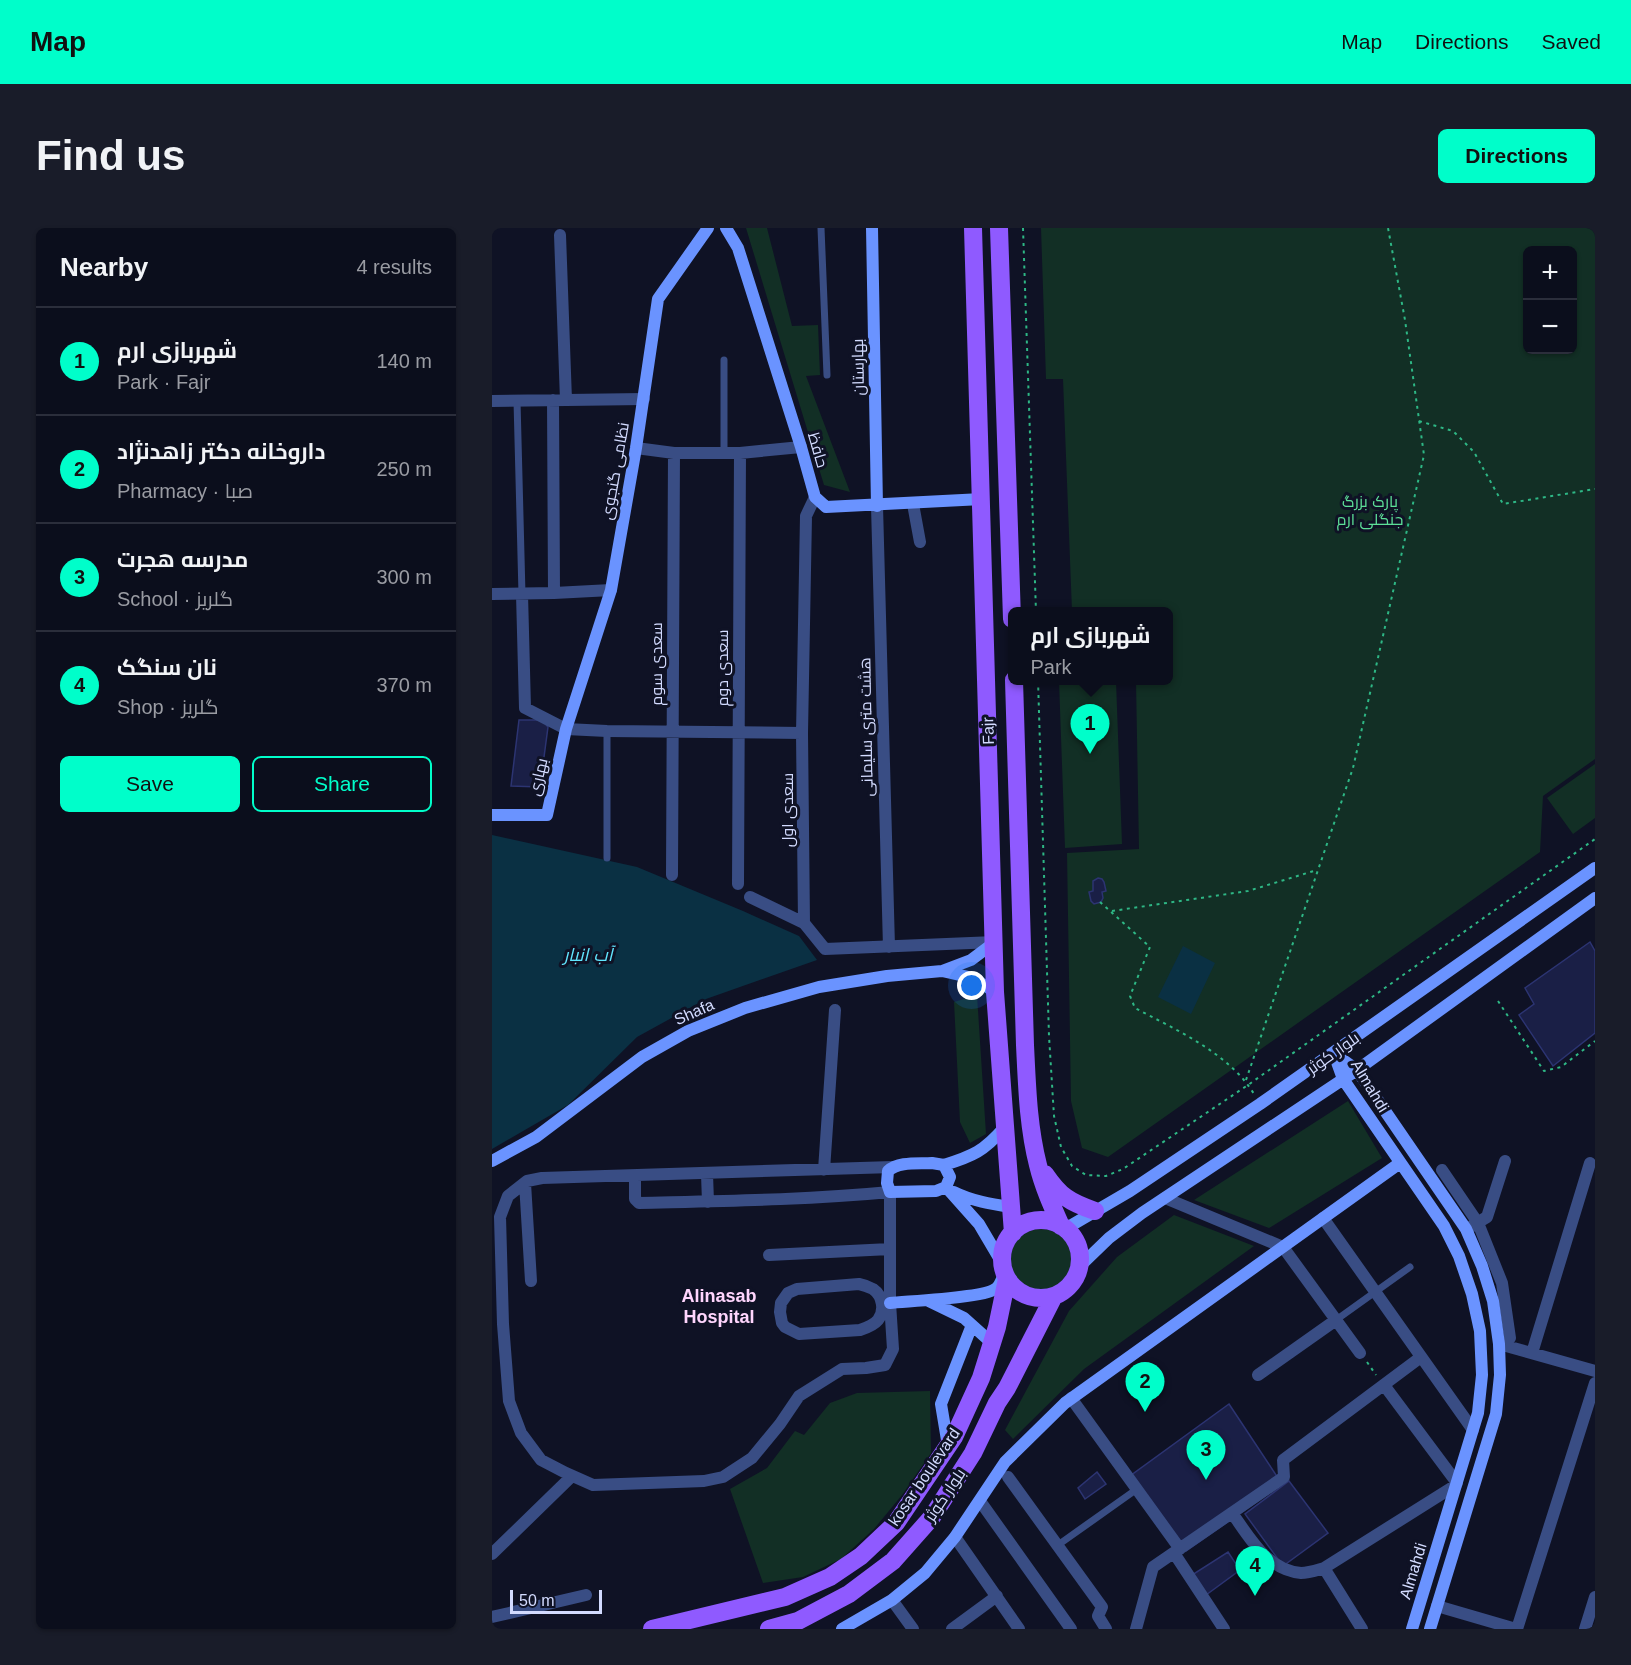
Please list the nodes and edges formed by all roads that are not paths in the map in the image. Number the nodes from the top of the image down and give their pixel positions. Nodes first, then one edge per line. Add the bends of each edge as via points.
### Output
1 (708, 228) edge
2 (726, 228) edge
3 (821, 228) edge
4 (872, 228) edge
5 (973, 228) edge
6 (999, 228) edge
7 (560, 235) dead end
8 (724, 360) dead end
9 (827, 375) dead end
10 (644, 399) junction
11 (553, 400) junction
12 (566, 400) junction
13 (492, 401) edge
14 (517, 401) junction
15 (801, 447) junction
16 (636, 448) junction
17 (674, 453) junction
18 (724, 453) junction
19 (740, 453) junction
20 (815, 496) junction
21 (1008, 498) junction
22 (982, 499) junction
23 (913, 504) junction
24 (877, 506) junction
25 (920, 542) dead end
26 (611, 590) junction
27 (492, 594) edge
28 (522, 594) junction
29 (554, 594) junction
30 (1012, 607) edge
31 (1014, 685) edge
32 (566, 729) junction
33 (607, 731) junction
34 (673, 732) junction
35 (739, 733) junction
36 (802, 733) junction
37 (492, 815) edge
38 (607, 858) dead end
39 (1595, 868) edge
40 (672, 875) dead end
41 (738, 884) dead end
42 (750, 897) dead end
43 (1595, 898) edge
44 (804, 923) junction
45 (994, 942) junction
46 (889, 947) junction
47 (942, 971) junction
48 (995, 992) junction
49 (835, 1010) dead end
50 (1334, 1053) junction
51 (1357, 1070) junction
52 (1343, 1079) junction
53 (1004, 1128) junction
54 (492, 1161) edge
55 (1505, 1161) dead end
56 (1037, 1163) junction
57 (1401, 1163) junction
58 (1590, 1163) dead end
59 (944, 1165) junction
60 (893, 1167) junction
61 (824, 1170) junction
62 (1442, 1170) dead end
63 (707, 1174) junction
64 (635, 1176) junction
65 (525, 1183) junction
66 (946, 1187) junction
67 (890, 1192) junction
68 (1165, 1198) junction
69 (708, 1202) junction
70 (1011, 1207) junction
71 (1095, 1211) junction
72 (1323, 1218) junction
73 (1478, 1223) junction
74 (1063, 1227) junction
75 (1466, 1230) junction
76 (1013, 1233) junction
77 (1283, 1246) junction
78 (890, 1249) junction
79 (769, 1255) dead end
80 (1079, 1267) junction
81 (1410, 1267) dead end
82 (1005, 1272) junction
83 (531, 1281) dead end
84 (1376, 1292) junction
85 (1054, 1296) junction
86 (885, 1300) junction
87 (926, 1300) junction
88 (497, 1310) edge
89 (1336, 1320) junction
90 (972, 1325) junction
91 (1505, 1341) junction
92 (993, 1344) junction
93 (1360, 1353) road end
94 (1532, 1353) junction
95 (1421, 1357) junction
96 (1595, 1371) edge
97 (1258, 1375) dead end
98 (1482, 1375) junction
99 (1500, 1375) junction
100 (981, 1378) junction
101 (1595, 1383) edge
102 (1384, 1385) junction
103 (1006, 1388) junction
104 (1071, 1398) junction
105 (1473, 1431) junction
106 (948, 1446) junction
107 (572, 1476) junction
108 (1008, 1477) dead end
109 (1456, 1484) junction
110 (1137, 1489) junction
111 (980, 1501) junction
112 (1232, 1513) junction
113 (955, 1537) junction
114 (1058, 1545) junction
115 (1177, 1551) junction
116 (492, 1554) edge
117 (1324, 1568) junction
118 (586, 1595) dead end
119 (997, 1596) junction
120 (1595, 1598) edge
121 (892, 1600) junction
122 (1421, 1600) junction
123 (1437, 1606) junction
124 (492, 1617) edge
125 (730, 1620) edge
126 (1490, 1625) edge
127 (652, 1629) edge
128 (769, 1629) edge
129 (842, 1629) edge
130 (913, 1629) edge
131 (952, 1629) edge
132 (1019, 1629) edge
133 (1071, 1629) edge
134 (1106, 1629) edge
135 (1136, 1629) edge
136 (1224, 1629) edge
137 (1362, 1629) edge
138 (1412, 1629) edge
139 (1430, 1629) edge
140 (1517, 1629) edge
141 (1585, 1629) edge

1 - 10 street, نظامی گنجوی via 658,300
2 - 15 street, حافظ via 738,248
3 - 9 lane
4 - 24 street, بهارستان
5 - 22 main road, Fajr
6 - 21 main road
7 - 12 street
8 - 18 lane
10 - 12 street
10 - 16 street, نظامی گنجوی
11 - 12 street
11 - 14 street
11 - 29 street
13 - 14 street
14 - 28 lane
15 - 19 street
15 - 20 street, حافظ
16 - 17 street
16 - 26 street, نظامی گنجوی
17 - 18 street
17 - 34 street, سعدی سوم
18 - 19 street
19 - 35 street, سعدی دوم
20 - 24 street via 826,507
20 - 36 street, سعدی اول via 806,516
21 - 22 main road
21 - 30 main road
22 - 23 street
22 - 45 main road, Fajr
23 - 24 street
23 - 25 street
24 - 46 street, هشت متری سلیمانی
26 - 29 street
26 - 32 street, نظامی گنجوی
27 - 28 street
28 - 29 street
28 - 32 street via 525,708
31 - 56 main road, Fajr via 1024,1045
32 - 33 street
32 - 37 street, بهاری via 547,815
33 - 34 street
33 - 38 lane
34 - 35 street
34 - 40 street, سعدی سوم
35 - 36 street
35 - 41 street, سعدی دوم
36 - 44 street, سعدی اول
39 - 50 street, بلوار کوثر
42 - 44 street
43 - 51 street, بلوار کوثر
44 - 46 street via 825,949
45 - 46 street
45 - 47 street via 971,960
45 - 48 main road, Fajr
47 - 48 street via 973,978
47 - 54 street, Shafa via 819,987 745,1008 688,1030 642,1057 536,1137
48 - 53 main road, Fajr
49 - 61 street
50 - 51 street, Almahdi
50 - 52 street, Almahdi
50 - 71 street, بلوار کوثر
51 - 52 street, بلوار کوثر
51 - 75 street, Almahdi
52 - 57 street, Almahdi
52 - 68 street, بلوار کوثر
53 - 59 street via 974,1155
53 - 70 main road, Fajr
55 - 73 street via 1487,1217
56 - 71 main road via 1073,1204
56 - 74 main road, Fajr
57 - 72 street
57 - 98 street, Almahdi via 1444,1226 1459,1256 1478,1322
58 - 94 street
59 - 60 street
59 - 66 street via 950,1176
60 - 61 street
60 - 67 street via 888,1170
61 - 63 street
62 - 73 street
63 - 64 street
63 - 69 street
64 - 65 street via 542,1178
64 - 69 street via 635,1199 639,1203
65 - 83 street
65 - 88 street via 508,1196 500,1217
66 - 67 street via 936,1191
66 - 70 street via 971,1199
66 - 82 street via 979,1224
67 - 69 street
67 - 78 street
68 - 77 street
68 - 80 street, بلوار کوثر via 1109,1238
70 - 76 main road, Fajr
71 - 74 street, بلوار کوثر
72 - 77 street
72 - 84 street
73 - 75 street
73 - 91 street via 1502,1283
74 - 76 main road via 1036,1221
74 - 80 main road via 1078,1246
75 - 91 street, Almahdi via 1482,1266
76 - 82 main road via 1003,1252
77 - 89 street
77 - 104 street
78 - 79 street
78 - 86 street
80 - 85 main road via 1074,1280
81 - 84 lane
82 - 85 main road via 1023,1294 1044,1299
82 - 87 street via 997,1289 987,1293
82 - 92 main road, kosar boulevard
84 - 89 lane
84 - 95 street
85 - 103 main road, بلوار کوثر
86 - 86 street via 878,1320 860,1330 799,1334 785,1327 780,1312 788,1293 797,1289 859,1284 872,1288
86 - 87 street
86 - 107 street via 893,1348 885,1365 842,1369 799,1396 752,1458 723,1477 593,1485
87 - 90 street
88 - 107 street via 509,1401 521,1433 541,1460
89 - 93 street
89 - 97 street
90 - 92 street
90 - 106 street via 941,1404
91 - 94 street
91 - 99 street, Almahdi
92 - 100 main road, kosar boulevard
94 - 96 street
95 - 102 street
95 - 105 street
98 - 99 street
98 - 105 street, Almahdi
99 - 123 street, Almahdi via 1496,1414
100 - 103 main road via 996,1374 1004,1380
100 - 106 main road, kosar boulevard
101 - 140 street
102 - 109 street
102 - 112 street via 1283,1460 1284,1477
103 - 128 main road, بلوار کوثر via 973,1454 932,1517 893,1561 849,1594 798,1621
104 - 110 street
104 - 111 street via 1005,1462
105 - 109 street, Almahdi
106 - 125 main road, kosar boulevard via 896,1523 861,1556 830,1577
107 - 116 street
108 - 114 street
109 - 117 street
109 - 122 street, Almahdi
110 - 114 lane
110 - 115 street
111 - 113 street
111 - 133 street
112 - 115 street
112 - 117 street via 1262,1554 1280,1567 1302,1573
113 - 119 street
113 - 121 street via 925,1573
114 - 134 street via 1102,1607 1098,1616
115 - 135 street via 1153,1567
115 - 136 street
117 - 137 street
118 - 124 street
119 - 131 street
119 - 132 street
120 - 141 street
121 - 129 street
121 - 130 street
122 - 123 street
122 - 138 street, Almahdi
123 - 126 street
123 - 139 street, Almahdi
125 - 127 main road, kosar boulevard
126 - 140 street

